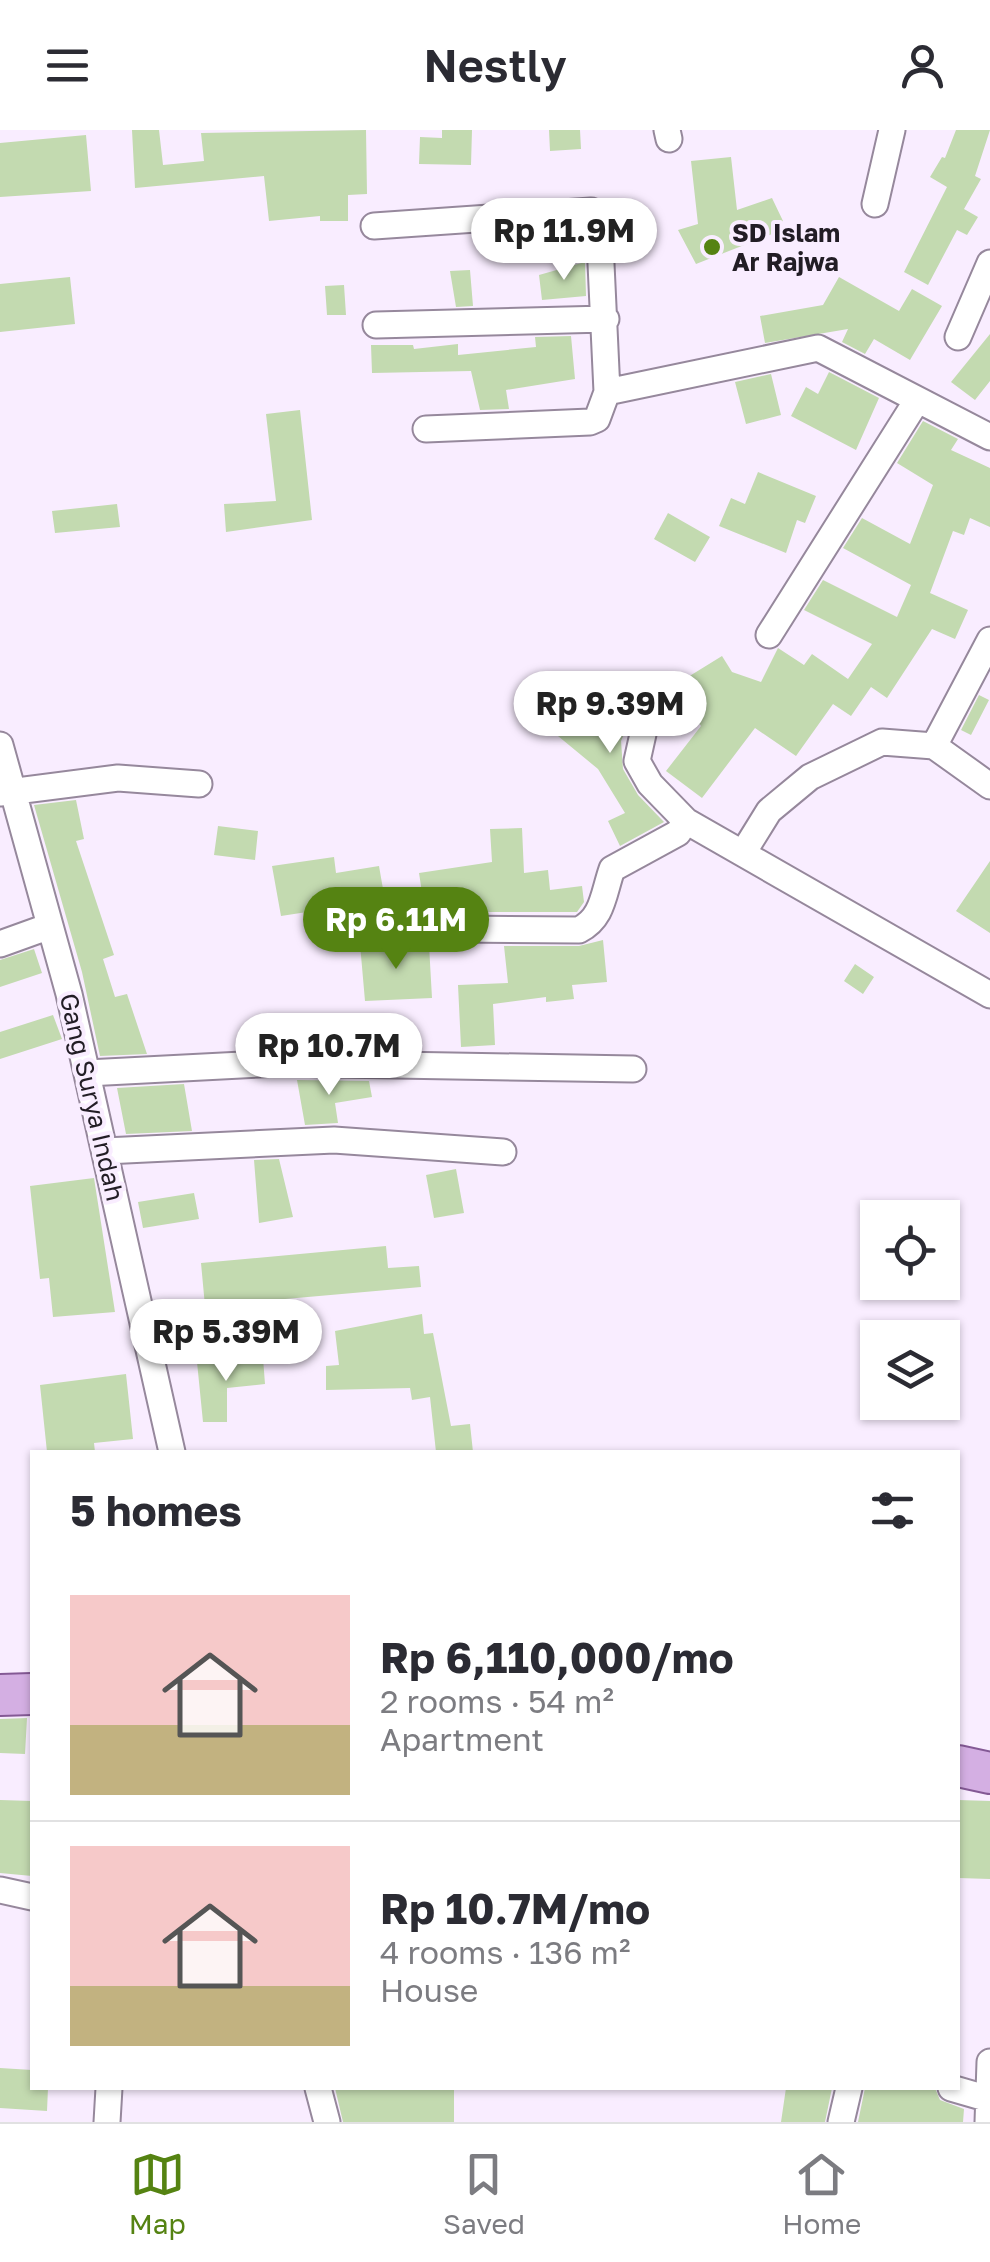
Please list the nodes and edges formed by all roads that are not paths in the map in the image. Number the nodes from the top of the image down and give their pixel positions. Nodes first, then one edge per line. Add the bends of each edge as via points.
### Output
1 (892, 130) edge
2 (875, 204) dead end
3 (374, 226) dead end
4 (990, 263) edge
5 (606, 319) junction
6 (376, 325) dead end
7 (958, 337) dead end
8 (608, 392) junction
9 (916, 402) junction
10 (426, 429) dead end
11 (990, 437) edge
12 (769, 635) dead end
13 (990, 641) edge
14 (645, 724) dead end
15 (0, 745) edge
16 (934, 746) junction
17 (199, 784) dead end
18 (990, 786) edge
19 (5, 792) edge
20 (686, 821) junction
21 (743, 853) junction
22 (50, 926) junction
23 (350, 928) dead end
24 (0, 944) edge
25 (990, 995) edge
26 (633, 1069) dead end
27 (87, 1074) junction
28 (105, 1151) junction
29 (503, 1152) dead end
30 (172, 1450) edge
31 (0, 1668) edge
32 (30, 1668) edge
33 (30, 1694) edge
34 (0, 1695) edge
35 (960, 1743) edge
36 (990, 1750) edge
37 (960, 1766) edge
38 (990, 1772) edge
39 (0, 1890) edge
40 (30, 1897) edge
41 (990, 2062) edge
42 (110, 2090) edge
43 (319, 2090) edge
44 (848, 2090) edge
45 (958, 2090) edge
46 (989, 2099) edge
47 (108, 2122) edge
48 (328, 2122) edge
49 (841, 2122) edge
50 (988, 2122) edge

1 - 2 street
3 - 5 street via 590,211 598,221
4 - 7 street
5 - 6 street
5 - 8 street
8 - 9 street via 818,348
8 - 10 street via 590,422
9 - 11 street
9 - 12 street
13 - 16 street
14 - 20 street via 637,760
15 - 19 street, Gang Surya Indah
16 - 18 street
16 - 21 street via 882,742 810,777 770,811
17 - 19 street via 118,778
19 - 22 street, Gang Surya Indah
20 - 21 street
20 - 23 street via 612,870 599,917 579,930
21 - 25 street
22 - 24 street
22 - 27 street, Gang Surya Indah
26 - 27 street via 280,1063
27 - 28 street, Gang Surya Indah
28 - 29 street via 334,1140
28 - 30 street, Gang Surya Indah
31 - 32 main road
33 - 34 main road
35 - 36 main road
37 - 38 main road
39 - 40 street
41 - 46 street
42 - 47 street
43 - 48 street
44 - 49 street
45 - 46 street
46 - 50 street

